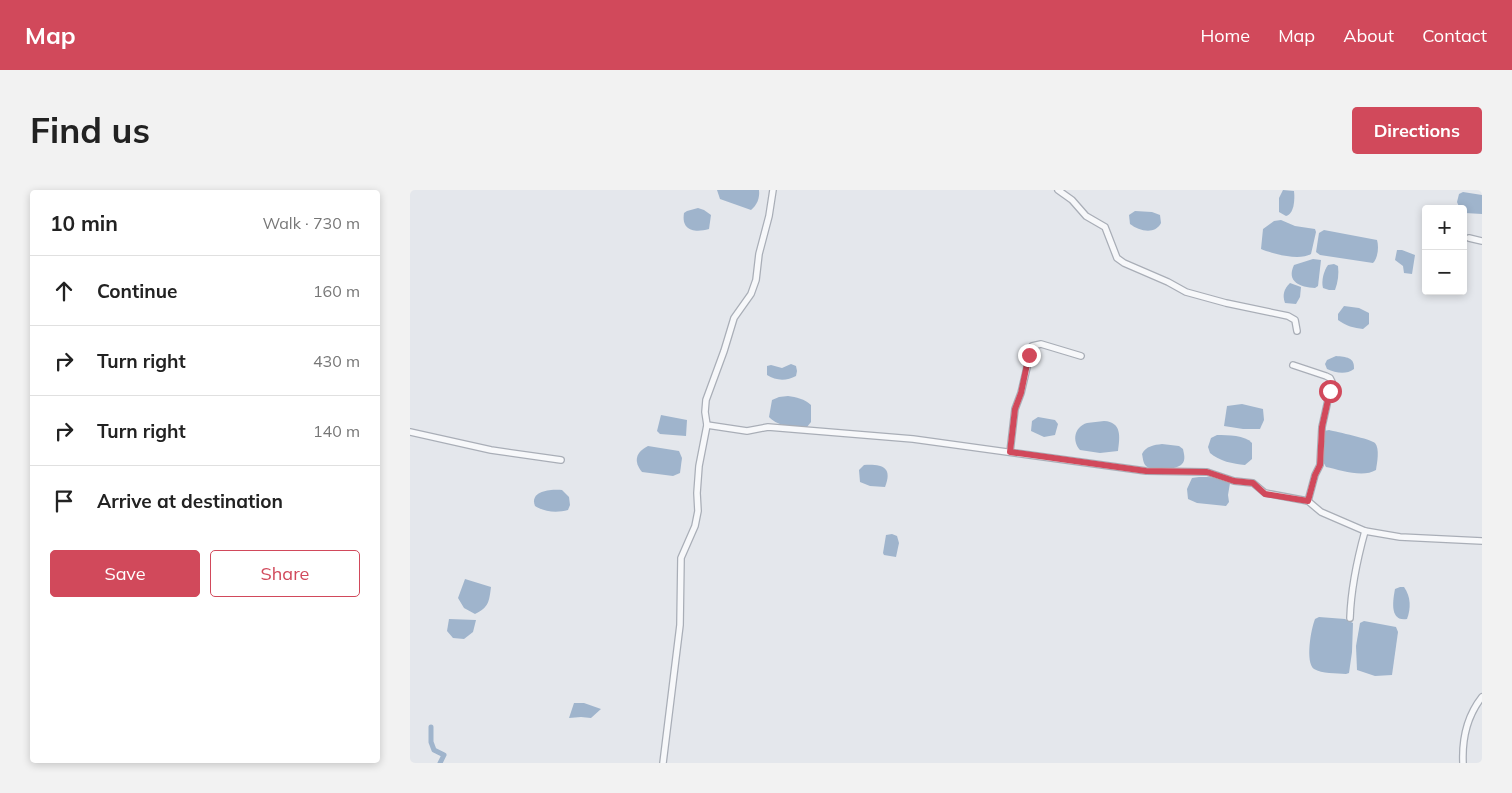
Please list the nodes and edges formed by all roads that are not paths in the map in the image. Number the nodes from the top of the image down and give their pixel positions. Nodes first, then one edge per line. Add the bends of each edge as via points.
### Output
1 (773, 190) edge
2 (1058, 190) edge
3 (1469, 238) dead end
4 (1482, 241) edge
5 (1297, 331) dead end
6 (1081, 356) dead end
7 (1293, 365) dead end
8 (707, 425) junction
9 (410, 432) edge
10 (1010, 452) junction
11 (561, 460) dead end
12 (1308, 501) junction
13 (1365, 531) junction
14 (1482, 542) edge
15 (1350, 618) dead end
16 (1482, 698) edge
17 (663, 763) edge
18 (1462, 763) edge

1 - 8 street via 756,280 751,294 734,318 706,400
2 - 5 street via 1086,216 1105,227 1118,258 1124,263 1186,292 1288,316 1295,320
3 - 4 street
6 - 10 street via 1041,344 1032,346 1015,409
7 - 12 street via 1326,376 1332,382 1322,427 1320,465
8 - 10 street via 747,430 768,427 885,436
8 - 17 street via 699,466 697,518 681,558 678,643
9 - 11 street via 491,450
10 - 12 street via 1146,471 1207,472 1253,483 1265,494
12 - 13 street via 1322,512
13 - 14 street via 1400,537
13 - 15 street via 1350,600
16 - 18 street via 1467,725

